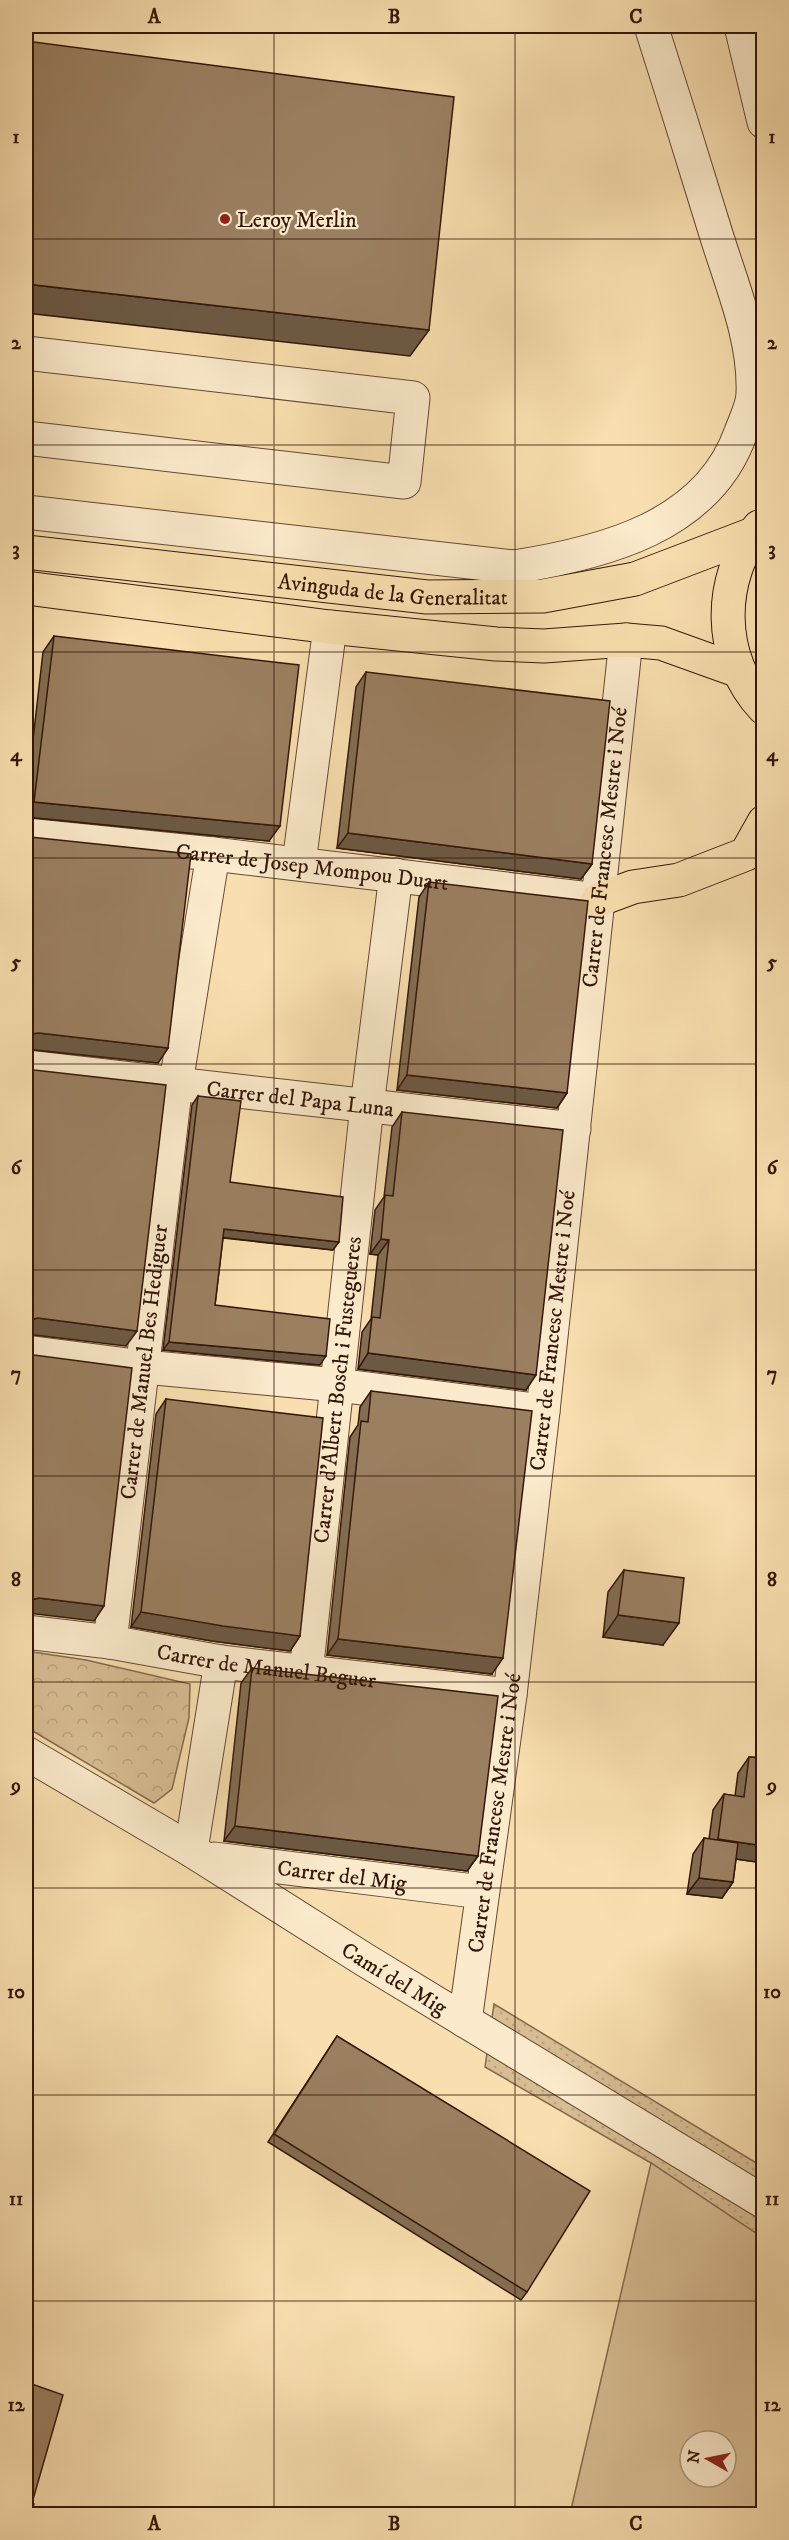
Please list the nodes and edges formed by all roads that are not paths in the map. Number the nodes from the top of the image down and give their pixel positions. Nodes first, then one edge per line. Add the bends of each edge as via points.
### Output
1 (651, 26) edge
2 (741, 26) edge
3 (764, 122) edge
4 (26, 353) edge
5 (26, 438) edge
6 (26, 512) edge
7 (758, 527) edge
8 (26, 552) edge
9 (26, 588) edge
10 (330, 627) junction
11 (626, 640) junction
12 (739, 671) junction
13 (764, 708) edge
14 (764, 822) edge
15 (26, 835) edge
16 (213, 854) junction
17 (299, 863) junction
18 (396, 875) junction
19 (598, 900) junction
20 (26, 1067) edge
21 (176, 1083) junction
22 (367, 1106) junction
23 (574, 1129) junction
24 (26, 1352) edge
25 (144, 1367) junction
26 (337, 1385) junction
27 (543, 1411) junction
28 (26, 1632) edge
29 (110, 1642) junction
30 (221, 1662) junction
31 (306, 1672) junction
32 (510, 1695) junction
33 (26, 1753) edge
34 (197, 1854) junction
35 (482, 1892) junction
36 (465, 2020) junction
37 (764, 2202) edge

1 - 6 street via 749,341 753,396 736,447 706,491 661,524 614,545 514,567
2 - 3 street
4 - 5 street via 413,398 404,482
7 - 8 main road, Avinguda de la Generalitat via 635,579 543,596 427,597
7 - 12 main road via 741,555 728,600 728,624
9 - 10 main road, Avinguda de la Generalitat
10 - 11 main road, Avinguda de la Generalitat via 496,644 544,646
10 - 17 street
11 - 12 main road, Avinguda de la Generalitat via 661,643
11 - 19 street, Carrer de Francesc Mestre i Noé
12 - 13 main road
14 - 19 main road via 746,855 679,880 633,887
15 - 16 street, Carrer de Josep Mompou Duart
16 - 17 street, Carrer de Josep Mompou Duart
16 - 21 street, Carrer de Manuel Bes Hediguer
17 - 18 street, Carrer de Josep Mompou Duart
18 - 19 street, Carrer de Josep Mompou Duart
18 - 22 street, Carrer d'Albert Bosch i Fustegueres
19 - 23 street, Carrer de Francesc Mestre i Noé
20 - 21 street, Carrer del Papa Luna
21 - 22 street, Carrer del Papa Luna
21 - 25 street, Carrer de Manuel Bes Hediguer
22 - 23 street, Carrer del Papa Luna
22 - 26 street, Carrer d'Albert Bosch i Fustegueres
23 - 27 street, Carrer de Francesc Mestre i Noé
24 - 25 street
25 - 26 street
25 - 29 street, Carrer de Manuel Bes Hediguer
26 - 27 street
26 - 31 street, Carrer d'Albert Bosch i Fustegueres
27 - 32 street, Carrer de Francesc Mestre i Noé
28 - 29 street, Carrer de Manuel Beguer
29 - 30 street, Carrer de Manuel Beguer
30 - 31 street, Carrer de Manuel Beguer
30 - 34 street
31 - 32 street, Carrer de Manuel Beguer
32 - 35 street, Carrer de Francesc Mestre i Noé
33 - 34 street, Camí del Mig
34 - 35 street, Carrer del Mig
34 - 36 street, Camí del Mig
35 - 36 street, Carrer de Francesc Mestre i Noé
36 - 37 street, Camí del Mig

